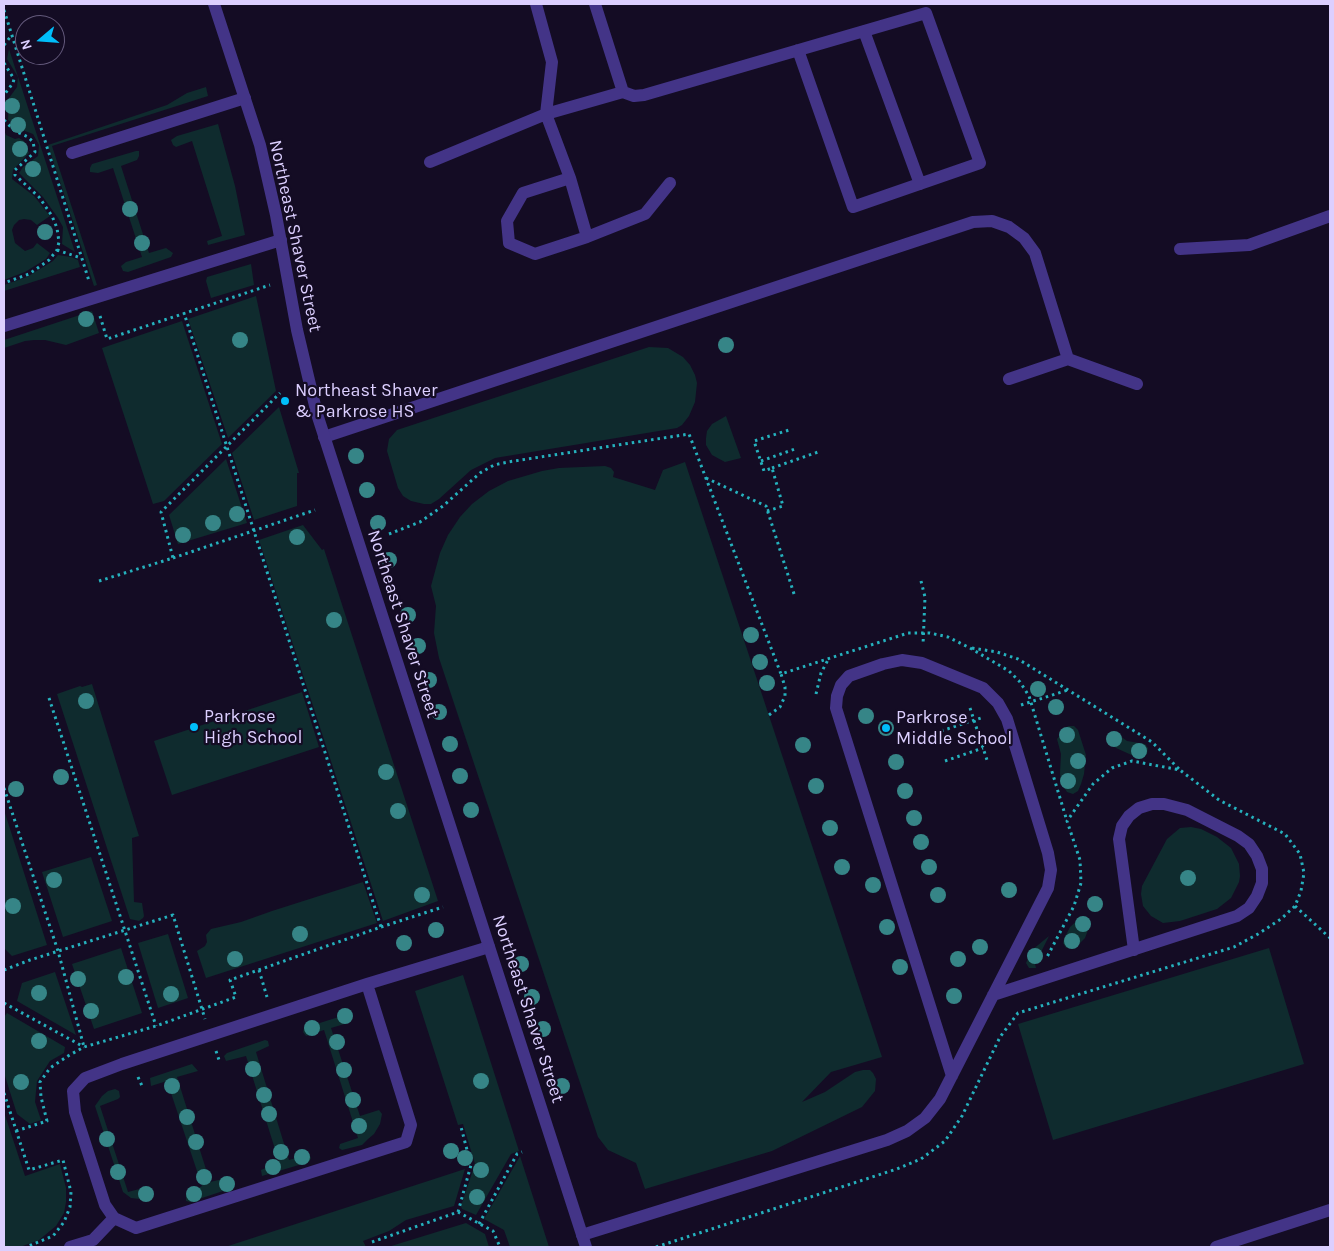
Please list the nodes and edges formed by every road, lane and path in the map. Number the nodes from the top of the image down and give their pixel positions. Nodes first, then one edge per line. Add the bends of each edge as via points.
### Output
1 (214, 4) edge
2 (536, 4) edge
3 (595, 4) edge
4 (924, 8) edge
5 (4, 10) edge
6 (864, 31) junction
7 (12, 35) junction
8 (4, 45) edge
9 (798, 50) junction
10 (4, 63) edge
11 (623, 92) junction
12 (4, 95) edge
13 (245, 98) junction
14 (546, 114) junction
15 (4, 120) edge
16 (72, 153) dead end
17 (430, 162) dead end
18 (570, 178) junction
19 (670, 183) dead end
20 (920, 184) junction
21 (1330, 216) edge
22 (587, 237) junction
23 (281, 240) junction
24 (1180, 249) dead end
25 (57, 250) junction
26 (81, 258) junction
27 (287, 278) junction
28 (4, 283) edge
29 (94, 297) junction
30 (184, 313) junction
31 (4, 326) edge
32 (1068, 359) junction
33 (1009, 379) dead end
34 (1137, 384) dead end
35 (280, 393) dead end
36 (789, 430) dead end
37 (324, 437) junction
38 (226, 446) junction
39 (795, 449) dead end
40 (818, 452) dead end
41 (761, 461) junction
42 (772, 468) junction
43 (706, 478) junction
44 (315, 510) dead end
45 (768, 511) junction
46 (254, 530) junction
47 (388, 534) dead end
48 (172, 558) junction
49 (100, 581) dead end
50 (921, 581) dead end
51 (795, 597) dead end
52 (923, 633) junction
53 (970, 648) junction
54 (922, 663) junction
55 (781, 674) junction
56 (49, 698) dead end
57 (970, 708) dead end
58 (769, 715) dead end
59 (974, 720) junction
60 (935, 733) dead end
61 (984, 748) junction
62 (987, 760) dead end
63 (944, 761) dead end
64 (1180, 770) junction
65 (4, 788) edge
66 (1067, 821) junction
67 (1295, 906) junction
68 (443, 907) dead end
69 (381, 927) junction
70 (124, 930) junction
71 (1330, 938) edge
72 (489, 947) junction
73 (1134, 950) junction
74 (58, 951) junction
75 (4, 970) edge
76 (1034, 982) junction
77 (367, 984) junction
78 (993, 995) junction
79 (4, 1003) edge
80 (202, 1010) junction
81 (1026, 1011) junction
82 (156, 1026) junction
83 (84, 1047) junction
84 (952, 1076) junction
85 (4, 1093) edge
86 (461, 1126) dead end
87 (16, 1131) junction
88 (522, 1152) dead end
89 (1330, 1210) edge
90 (458, 1212) junction
91 (114, 1218) junction
92 (478, 1224) junction
93 (582, 1235) junction
94 (372, 1242) dead end
95 (26, 1247) edge
96 (70, 1247) edge
97 (500, 1247) edge
98 (586, 1247) edge
99 (656, 1247) edge
100 (1216, 1247) edge

1 - 13 street, Northeast Shaver Street
2 - 14 street via 552,62
3 - 11 street
4 - 6 street
4 - 20 street via 980,163
5 - 7 path
6 - 9 street
6 - 20 street
7 - 8 path
7 - 26 path
9 - 11 street via 644,96
9 - 20 street via 853,207
10 - 12 path via 14,78
11 - 14 street
13 - 16 street
13 - 23 street, Northeast Shaver Street via 260,145
14 - 17 street
14 - 18 street
15 - 25 path via 35,146 35,152 19,165 15,175 39,197 52,216 57,228
18 - 22 street
18 - 22 street via 523,193 507,221 509,243 536,254
19 - 22 street via 645,214
21 - 24 street via 1249,245
23 - 27 street, Northeast Shaver Street
23 - 29 street
25 - 26 path
25 - 28 path via 29,274
26 - 29 path
27 - 30 path
27 - 37 street, Northeast Shaver Street via 308,381
29 - 30 path via 107,339
29 - 31 street
30 - 38 path
32 - 33 street
32 - 34 street
32 - 37 street via 1035,253 1024,238 1009,227 992,222 973,222
35 - 38 path
36 - 41 path via 754,441
37 - 72 street, Northeast Shaver Street
38 - 46 path
38 - 48 path via 161,512
39 - 41 path
40 - 42 path
41 - 42 path via 764,471
42 - 45 path via 783,506
43 - 45 path via 766,506
43 - 47 path via 689,434 508,462 480,473 420,522
43 - 55 path
44 - 46 path
45 - 51 path
46 - 48 path
46 - 69 path
48 - 49 path
50 - 52 path
52 - 53 path via 948,637
52 - 54 path
52 - 55 path via 908,633
53 - 64 path via 1018,659 1152,742
53 - 66 path via 1009,671 1029,696
54 - 78 street via 983,688 998,703 1007,719 1048,853 1051,870 1048,888
54 - 84 street via 902,660 849,676 836,696 836,708
55 - 58 path via 785,696 780,707
56 - 70 path
57 - 59 path
59 - 60 path
59 - 61 path
61 - 62 path
61 - 63 path
64 - 66 path via 1132,761 1112,768 1093,784
64 - 67 path via 1219,800 1285,834 1300,854 1304,873
65 - 74 path
66 - 76 path via 1080,860 1081,882 1074,906
67 - 71 path
67 - 81 path via 1281,919 1234,947
68 - 69 path
69 - 80 path via 230,980 236,997
70 - 74 path
70 - 80 path via 172,915
70 - 82 path
72 - 77 street
72 - 93 street, Northeast Shaver Street
73 - 73 street via 1237,916 1249,908 1262,883 1262,869 1249,844 1187,810 1164,804 1139,808 1129,816 1119,839
73 - 76 street
74 - 75 path
74 - 83 path
76 - 78 street
76 - 81 path via 1024,1002
77 - 91 street via 85,1078 73,1091 76,1112 105,1206
77 - 91 street via 411,1126 406,1142 136,1228
78 - 84 street
79 - 83 path
80 - 82 path
81 - 99 path via 1018,1013 1000,1037 962,1116 944,1141 921,1159
82 - 83 path
83 - 87 path via 50,1068 40,1082 47,1121
84 - 93 street via 926,1118 907,1132
85 - 87 path
86 - 90 path via 471,1165
87 - 95 path via 29,1170 62,1160 71,1192 70,1207 54,1236
88 - 92 path via 517,1154
89 - 100 street
90 - 92 path
90 - 94 path
91 - 96 street via 93,1240
92 - 97 path via 493,1231
93 - 98 street, Northeast Shaver Street

